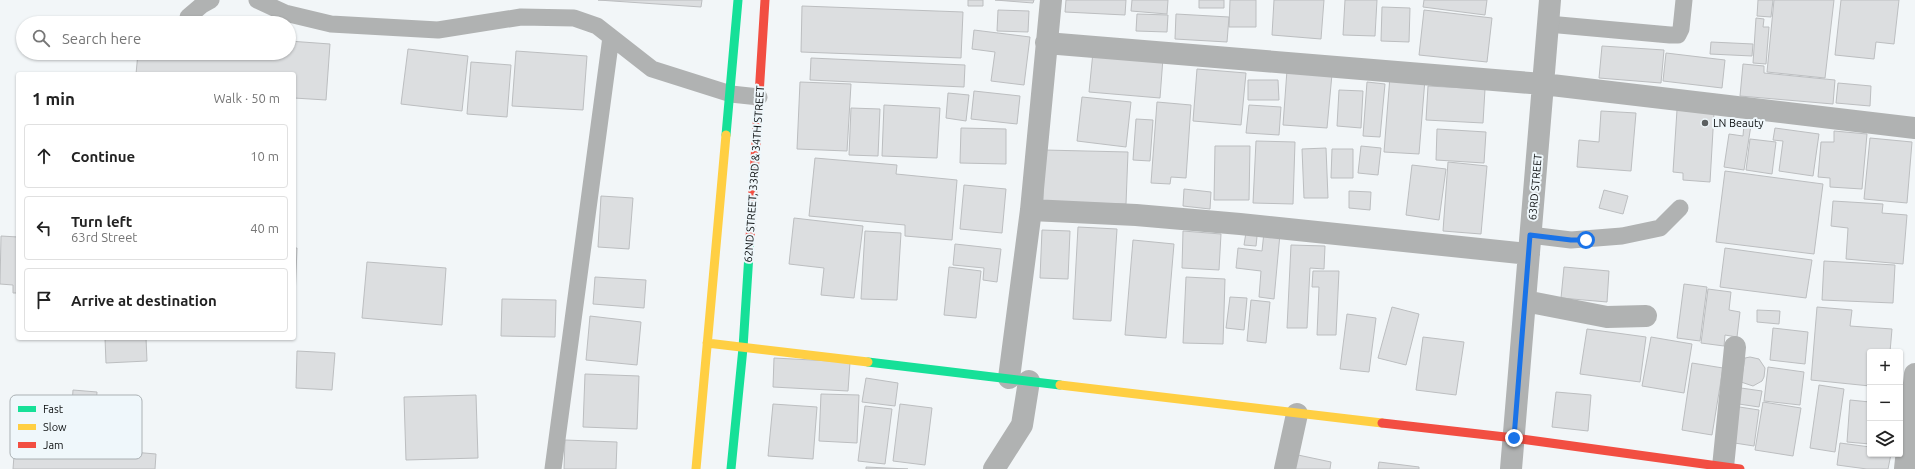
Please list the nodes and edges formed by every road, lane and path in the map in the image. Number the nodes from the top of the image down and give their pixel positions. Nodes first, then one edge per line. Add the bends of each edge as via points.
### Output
1 (211, 0) edge
2 (257, 0) edge
3 (738, 0) edge
4 (765, 0) edge
5 (1051, 0) edge
6 (1550, 0) edge
7 (1684, 0) edge
8 (189, 16) edge
9 (1548, 24) junction
10 (611, 38) junction
11 (1046, 43) junction
12 (1543, 84) junction
13 (731, 94) junction
14 (759, 96) junction
15 (1915, 128) edge
16 (1680, 208) dead end
17 (1031, 210) junction
18 (1530, 245) junction
19 (1525, 301) junction
20 (1646, 316) dead end
21 (707, 343) junction
22 (1735, 346) dead end
23 (743, 348) junction
24 (1019, 380) junction
25 (1914, 387) edge
26 (1297, 414) junction
27 (1514, 438) junction
28 (1732, 468) edge
29 (553, 469) edge
30 (696, 469) edge
31 (731, 469) edge
32 (994, 469) edge
33 (1285, 469) edge
34 (1511, 469) edge
35 (1905, 469) edge

1 - 8 lane
2 - 10 lane via 286,13 331,24 438,30 521,17 574,18 597,26
3 - 13 street
4 - 14 street, 62ND STREET, 33RD & 34TH STREET
5 - 11 street
6 - 9 street, 63RD STREET
7 - 9 lane via 1681,30 1678,35
9 - 12 street, 63RD STREET
10 - 13 lane via 652,69
10 - 29 lane
11 - 12 street
11 - 17 street
12 - 15 street
12 - 18 street, 63RD STREET
13 - 14 lane
13 - 21 street
14 - 23 street, 62ND STREET, 33RD & 34TH STREET
16 - 18 lane via 1660,228 1622,236
17 - 18 street via 1136,215
17 - 24 street
18 - 19 street, 63RD STREET
19 - 20 street via 1607,317
19 - 27 street, 63RD STREET
21 - 23 street
21 - 30 street
22 - 28 street
23 - 24 street
23 - 31 street, 62ND STREET, 33RD & 34TH STREET
24 - 26 street
24 - 32 street via 1022,425
25 - 35 street
26 - 27 street
26 - 33 street
27 - 28 street
27 - 34 street, 63RD STREET

